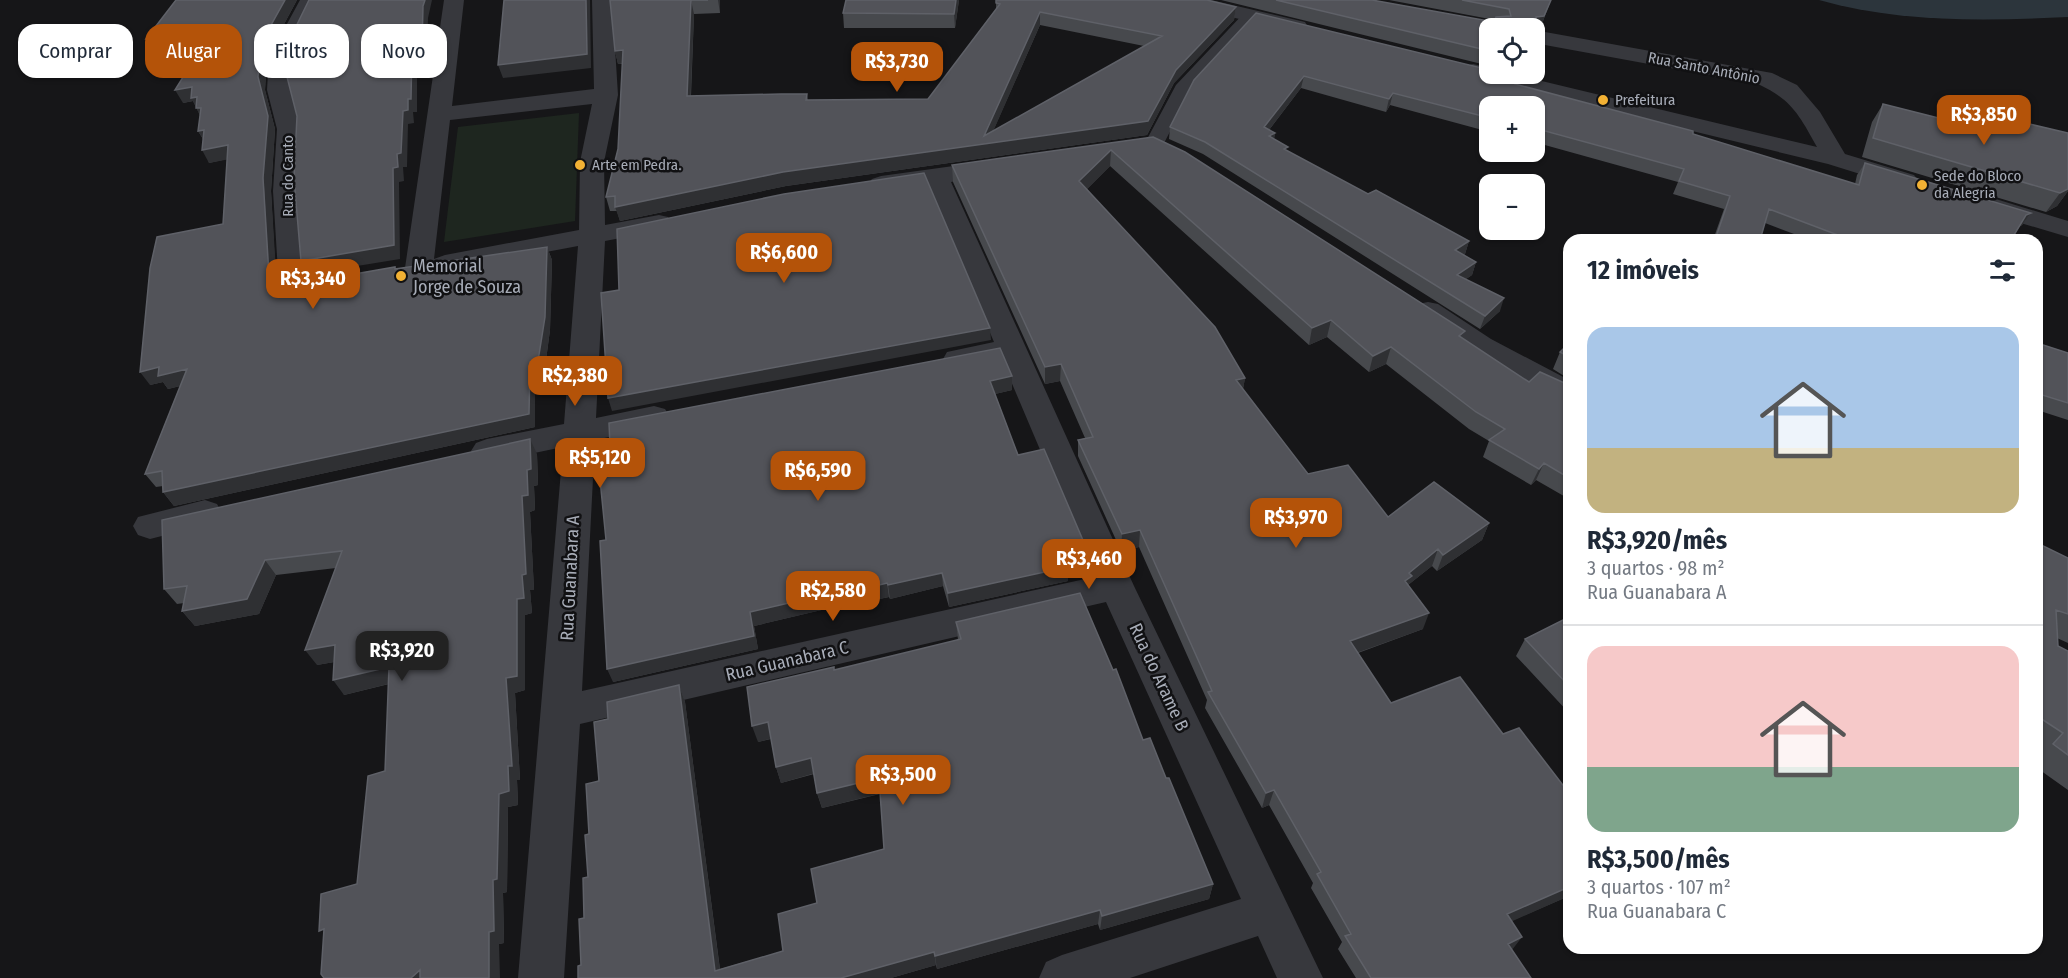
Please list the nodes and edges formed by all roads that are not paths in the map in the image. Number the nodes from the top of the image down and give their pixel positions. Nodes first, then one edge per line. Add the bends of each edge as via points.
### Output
1 (310, 0) edge
2 (454, 0) edge
3 (602, 0) edge
4 (1185, 0) edge
5 (1251, 16) junction
6 (1320, 33) edge
7 (1545, 38) edge
8 (1446, 64) edge
9 (606, 95) junction
10 (440, 114) junction
11 (1154, 148) edge
12 (1836, 159) junction
13 (1025, 164) edge
14 (936, 177) junction
15 (1922, 185) edge
16 (855, 187) edge
17 (1964, 198) edge
18 (683, 218) edge
19 (2065, 233) edge
20 (592, 237) junction
21 (362, 277) edge
22 (1402, 295) edge
23 (1012, 348) junction
24 (930, 364) edge
25 (1563, 390) edge
26 (684, 411) edge
27 (578, 431) junction
28 (462, 457) edge
29 (231, 508) edge
30 (150, 526) dead end
31 (1116, 586) junction
32 (562, 711) junction
33 (1269, 911) junction
34 (541, 978) edge
35 (1062, 978) edge
36 (1300, 978) edge

1 - 21 street, Rua do Canto via 280,57 279,90 289,129 286,191 293,288
2 - 10 street
3 - 9 street, Rua Guanabara A
4 - 5 street
5 - 6 street
5 - 11 lane via 1183,89
7 - 12 street, Rua Santo Antônio via 1764,78 1789,90 1812,117
8 - 12 street
9 - 10 street
9 - 20 street, Rua Guanabara A via 592,162
10 - 20 street via 408,270
12 - 15 street
13 - 14 street
14 - 16 street
14 - 23 street, Rua do Arame B
17 - 19 street
18 - 20 street
20 - 27 street, Rua Guanabara A
22 - 25 street via 1481,346
23 - 24 street
23 - 31 street, Rua do Arame B
26 - 27 street
27 - 28 street
27 - 32 street, Rua Guanabara A
29 - 30 street
31 - 32 street, Rua Guanabara C
31 - 33 street, Rua do Arame B
32 - 34 street, Rua Guanabara A
33 - 35 street
33 - 36 street, Rua do Arame B

